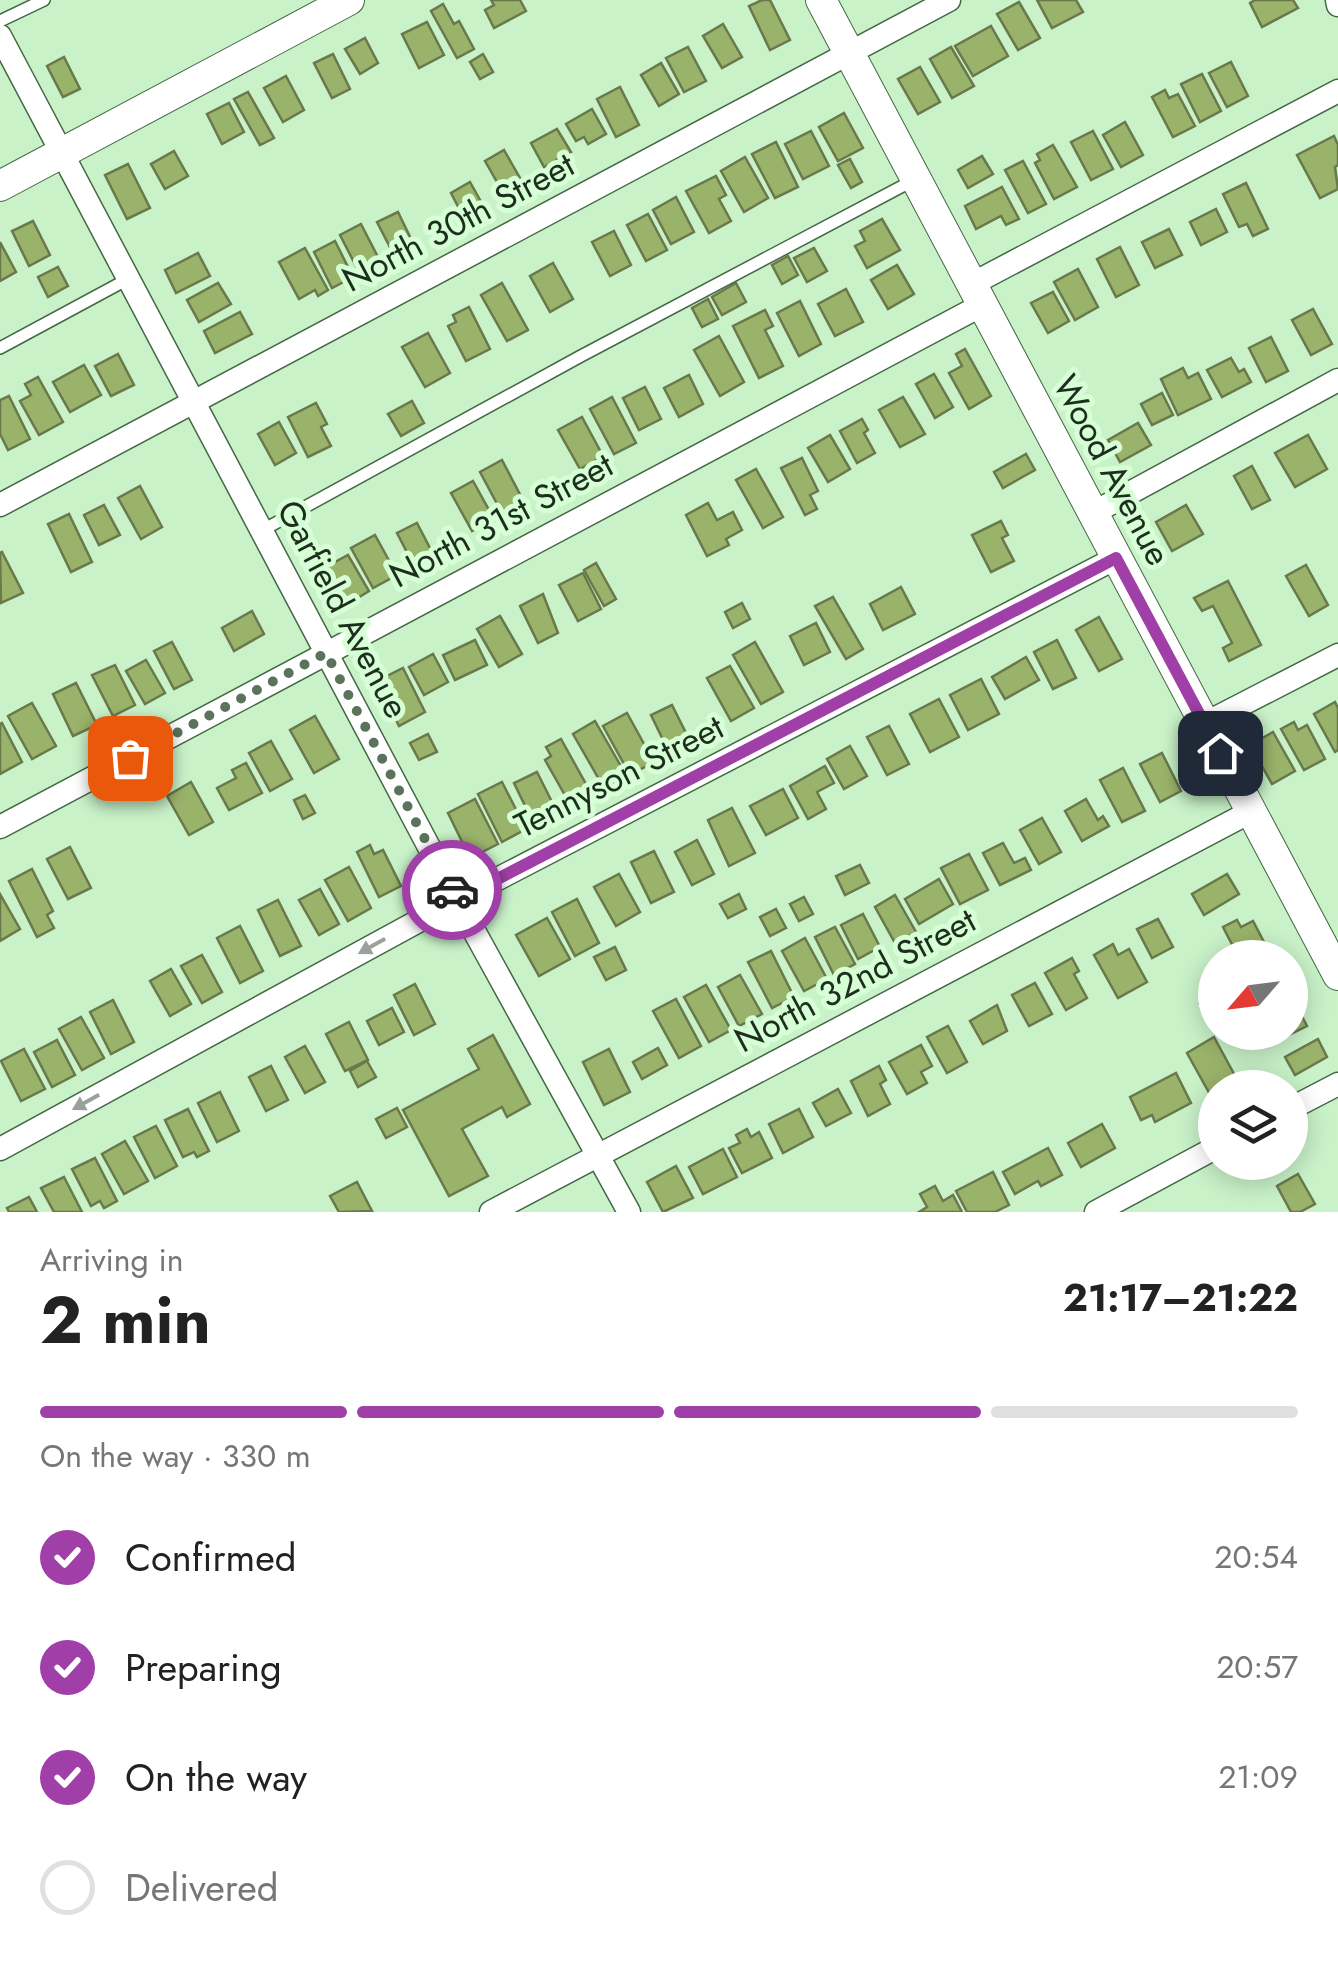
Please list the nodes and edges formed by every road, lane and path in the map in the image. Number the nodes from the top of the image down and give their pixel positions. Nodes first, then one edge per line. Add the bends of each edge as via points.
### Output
1 (44, 0) edge
2 (350, 0) edge
3 (821, 0) edge
4 (949, 0) edge
5 (0, 21) edge
6 (0, 36) edge
7 (850, 54) junction
8 (1338, 91) edge
9 (62, 153) junction
10 (916, 179) junction
11 (0, 186) edge
12 (128, 279) junction
13 (977, 295) junction
14 (0, 348) edge
15 (1338, 380) edge
16 (194, 401) junction
17 (0, 505) edge
18 (1093, 513) junction
19 (262, 531) junction
20 (1116, 558) junction
21 (326, 653) junction
22 (1338, 655) edge
23 (1204, 724) junction
24 (1252, 811) junction
25 (0, 827) edge
26 (457, 900) junction
27 (1338, 975) edge
28 (1338, 1084) edge
29 (1308, 1100) edge
30 (0, 1149) edge
31 (599, 1154) junction
32 (1198, 1159) edge
33 (1131, 1204) edge
34 (491, 1212) edge
35 (629, 1212) edge
36 (1096, 1212) edge

1 - 5 lane
2 - 9 street
3 - 7 street, Wood Avenue
4 - 7 street, North 30th Street
6 - 9 street, Garfield Avenue
7 - 10 street, Wood Avenue
7 - 16 street, North 30th Street
8 - 13 street, North 31st Street
9 - 11 street
9 - 12 street, Garfield Avenue
10 - 13 street, Wood Avenue
10 - 19 lane
12 - 14 lane
12 - 16 street, Garfield Avenue
13 - 18 street, Wood Avenue
13 - 21 street, North 31st Street
15 - 18 street
16 - 17 street, North 30th Street
16 - 19 street, Garfield Avenue
18 - 20 street, Wood Avenue
19 - 21 street, Garfield Avenue
20 - 23 street, Wood Avenue
20 - 26 street, Tennyson Street
21 - 25 street, North 31st Street
21 - 26 street, Garfield Avenue
22 - 23 street
23 - 24 street, Wood Avenue
24 - 27 street, Wood Avenue
24 - 31 street, North 32nd Street
26 -> 30 street, Tennyson Street
26 - 31 street, Garfield Avenue
28 - 29 street
31 - 34 street, North 32nd Street
31 - 35 street, Garfield Avenue
32 - 33 street
33 - 36 street

